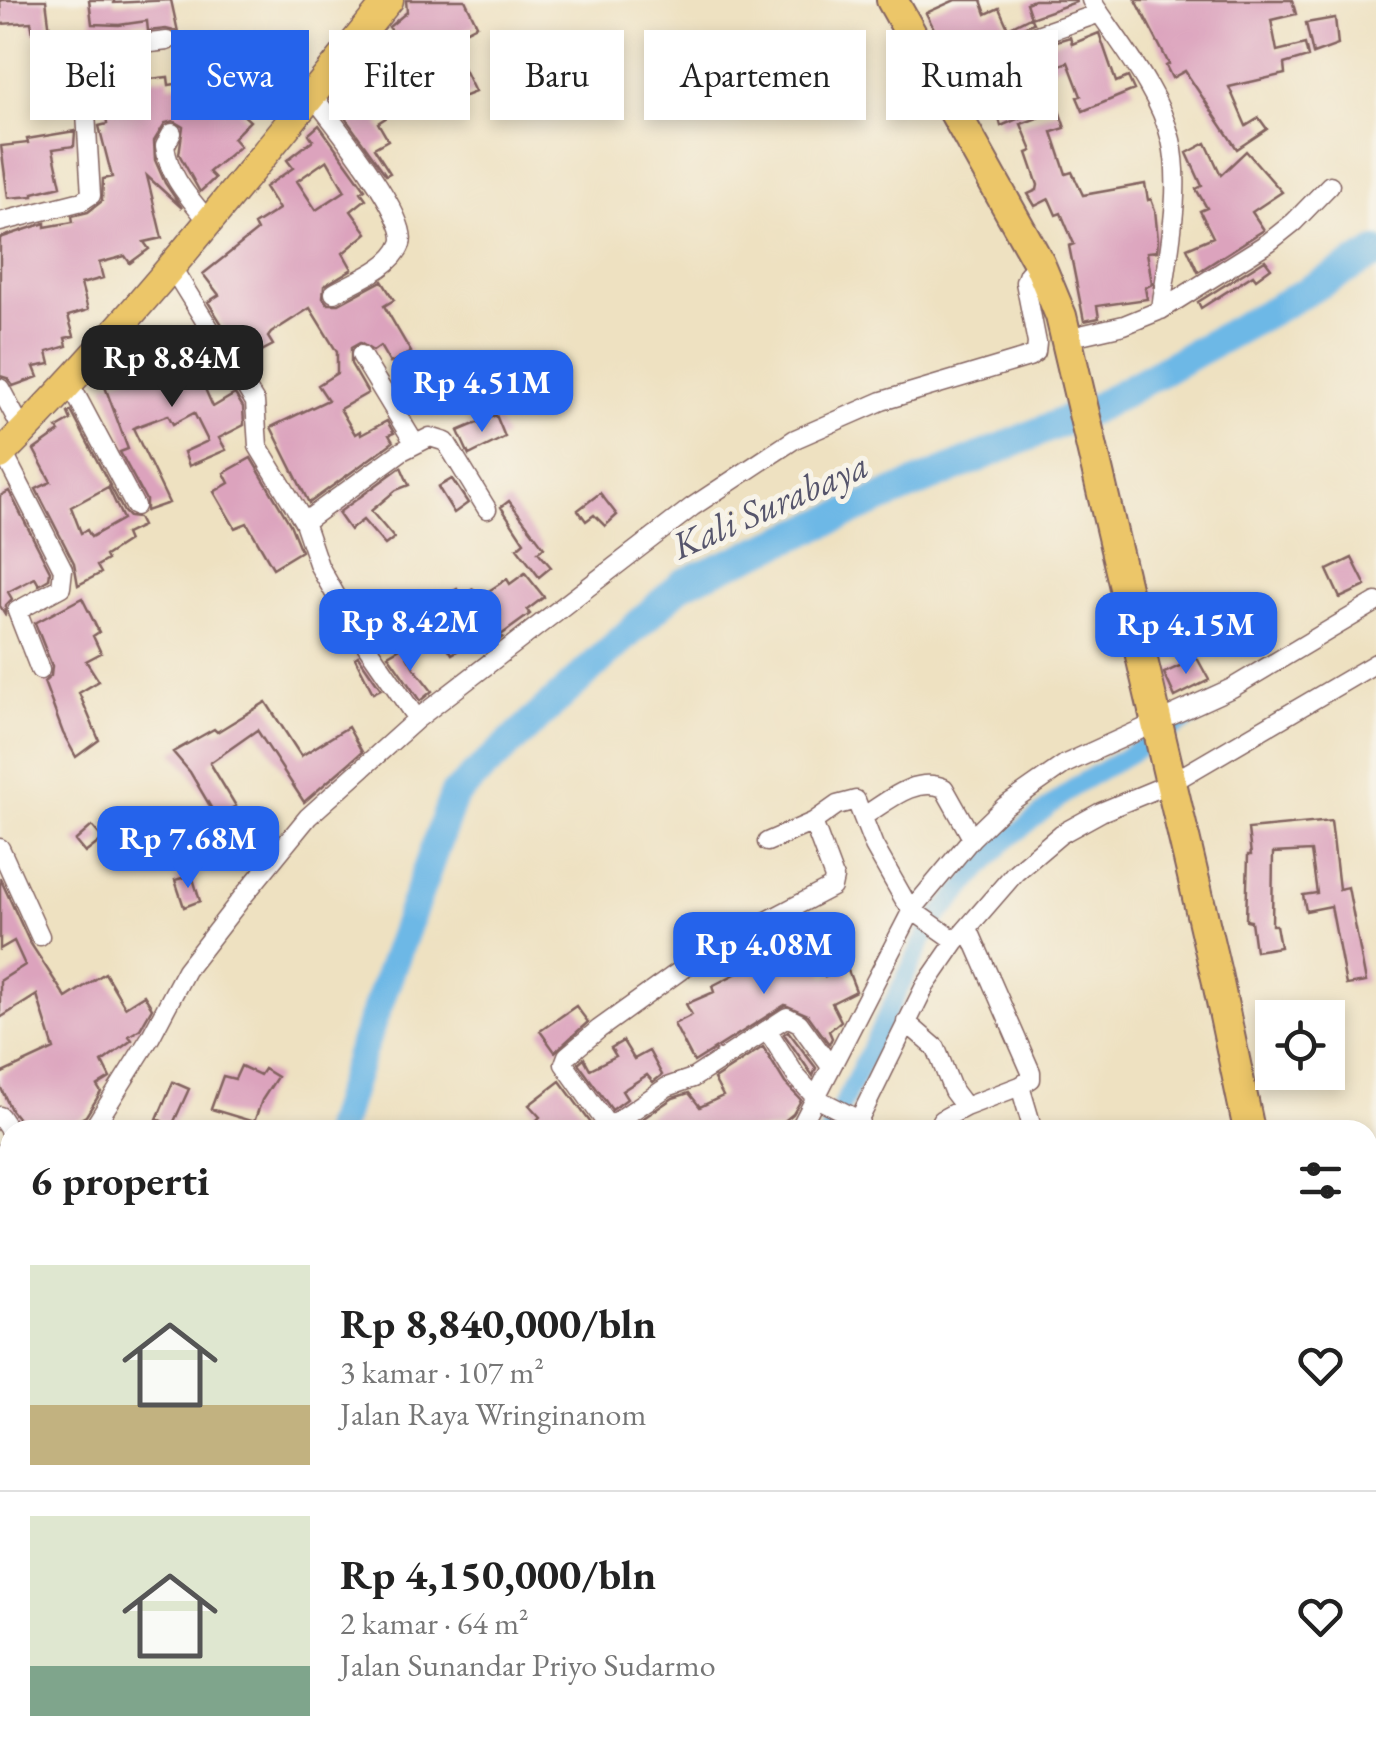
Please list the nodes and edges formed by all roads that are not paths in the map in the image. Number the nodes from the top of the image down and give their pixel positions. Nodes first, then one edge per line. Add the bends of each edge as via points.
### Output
1 (389, 0) edge
2 (892, 0) edge
3 (1095, 7) edge
4 (1044, 30) edge
5 (167, 41) dead end
6 (311, 94) junction
7 (172, 133) dead end
8 (1330, 184) dead end
9 (208, 221) junction
10 (0, 222) edge
11 (1039, 263) junction
12 (171, 266) junction
13 (334, 293) dead end
14 (1161, 310) junction
15 (1068, 343) junction
16 (362, 356) dead end
17 (69, 382) junction
18 (0, 388) edge
19 (23, 432) junction
20 (415, 444) junction
21 (2, 454) edge
22 (135, 506) dead end
23 (487, 508) dead end
24 (304, 522) junction
25 (1376, 602) edge
26 (1376, 662) edge
27 (40, 670) dead end
28 (418, 719) junction
29 (1158, 726) junction
30 (1170, 777) junction
31 (864, 816) junction
32 (812, 822) junction
33 (972, 838) junction
34 (767, 842) dead end
35 (0, 848) edge
36 (915, 912) junction
37 (955, 934) junction
38 (40, 936) dead end
39 (906, 1022) junction
40 (768, 1031) junction
41 (831, 1067) junction
42 (1020, 1086) junction
43 (819, 1099) junction
44 (965, 1108) junction
45 (98, 1120) edge
46 (601, 1120) edge
47 (618, 1120) edge
48 (805, 1120) edge
49 (852, 1120) edge
50 (856, 1120) edge
51 (941, 1120) dead end
52 (1030, 1120) edge
53 (1247, 1120) edge

1 - 6 main road
2 - 11 highway
3 - 4 street
3 - 14 street via 1156,100 1170,137 1174,189
5 - 10 street via 85,56 91,195
6 - 9 main road
6 - 13 street via 402,232 387,262
7 - 9 street via 164,146 167,159
8 - 14 street via 1269,242
9 - 12 main road
11 - 15 highway
11 - 28 street via 1026,282 1037,343 1030,357 882,401 794,439 692,507
12 - 17 main road
12 - 24 street via 254,402 258,446
14 - 15 street
15 - 29 highway
16 - 20 street
17 - 19 main road
17 - 22 street
18 - 19 street
19 - 21 main road
20 - 23 street via 430,436 446,442
20 - 24 street
21 - 27 street via 63,569 61,587 16,611
24 - 28 street via 319,566 355,629
25 - 29 street
26 - 30 street
28 - 45 street via 308,817 245,894 186,970
29 - 30 highway
29 - 33 street via 1065,764
30 - 37 street via 1061,834
30 - 53 highway
31 - 32 street via 860,803 851,800
31 - 33 street via 912,787 936,785
31 - 36 street via 874,846
32 - 34 street
32 - 46 street via 832,887 702,955 567,1056 564,1064
33 - 36 street
35 - 38 street
36 - 37 street
36 - 41 street
37 - 39 street
37 - 42 street via 1031,1072
39 - 44 street via 936,1048
39 - 50 street
40 - 41 street via 792,1017
40 - 43 street
40 - 47 street
41 - 43 street
42 - 44 street
42 - 52 street
43 - 48 street
43 - 49 street
44 - 51 street

